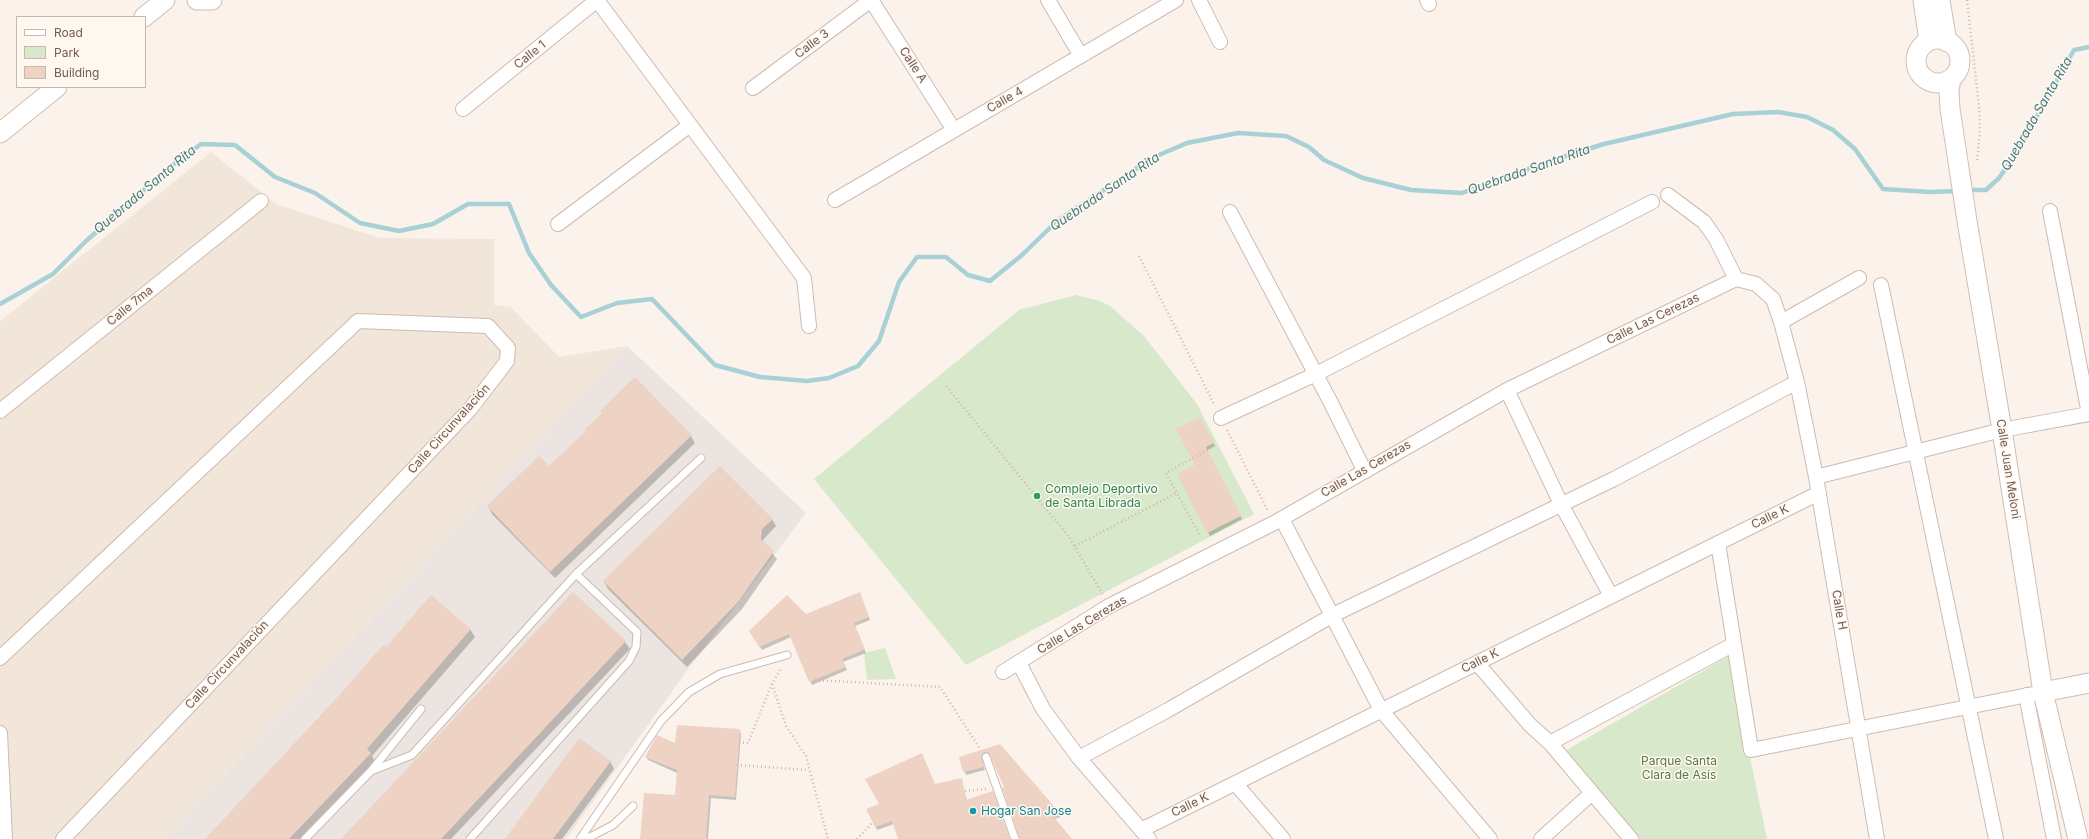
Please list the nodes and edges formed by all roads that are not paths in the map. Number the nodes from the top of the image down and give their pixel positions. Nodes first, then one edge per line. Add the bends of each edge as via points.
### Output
1 (165, 0) edge
2 (197, 0) edge
3 (212, 0) edge
4 (597, 0) edge
5 (871, 0) edge
6 (1048, 0) edge
7 (1176, 0) edge
8 (1199, 0) edge
9 (1924, 0) edge
10 (1940, 0) edge
11 (145, 16) edge
12 (1220, 42) dead end
13 (1938, 42) junction
14 (1081, 56) junction
15 (1946, 86) junction
16 (57, 88) edge
17 (753, 88) dead end
18 (463, 109) dead end
19 (690, 125) junction
20 (954, 130) junction
21 (0, 134) edge
22 (1668, 195) dead end
23 (835, 200) dead end
24 (261, 201) dead end
25 (1652, 202) dead end
26 (2050, 211) dead end
27 (1230, 212) dead end
28 (558, 224) dead end
29 (1859, 278) dead end
30 (1736, 279) junction
31 (1881, 285) dead end
32 (1781, 322) junction
33 (809, 326) dead end
34 (1316, 374) junction
35 (1797, 382) junction
36 (1507, 390) junction
37 (0, 411) edge
38 (2089, 414) edge
39 (1221, 418) road end
40 (2002, 430) junction
41 (1916, 452) junction
42 (701, 458) dead end
43 (1364, 470) junction
44 (1816, 477) junction
45 (1819, 493) junction
46 (1561, 504) junction
47 (1278, 521) junction
48 (1718, 543) junction
49 (576, 574) junction
50 (1611, 596) junction
51 (1332, 616) junction
52 (1734, 644) junction
53 (787, 655) road end
54 (0, 658) edge
55 (1019, 663) junction
56 (1477, 663) junction
57 (1003, 672) dead end
58 (2089, 683) edge
59 (2034, 694) junction
60 (1968, 706) junction
61 (421, 709) dead end
62 (1381, 710) junction
63 (1859, 727) junction
64 (0, 733) edge
65 (1550, 743) junction
66 (986, 757) road end
67 (1079, 758) junction
68 (371, 771) junction
69 (1235, 783) junction
70 (1592, 793) junction
71 (633, 806) dead end
72 (1145, 834) edge
73 (5, 839) edge
74 (63, 839) edge
75 (305, 839) edge
76 (470, 839) edge
77 (580, 839) edge
78 (586, 839) edge
79 (1015, 839) edge
80 (1283, 839) edge
81 (1490, 839) edge
82 (1541, 839) edge
83 (1631, 839) edge
84 (1877, 839) edge
85 (1996, 839) edge
86 (2054, 839) edge
87 (2078, 839) edge

1 - 11 main road
2 - 3 main road
4 - 18 street, Calle 1
4 - 19 street
5 - 17 street, Calle 3
5 - 20 street, Calle A
6 - 14 street
7 - 14 street, Calle 4
8 - 12 street
9 - 13 main road
10 - 13 main road
13 - 15 main road via 1957,52 1959,59 1959,66
13 - 15 main road via 1918,51 1916,65 1924,78
14 - 20 street, Calle 4
15 - 40 main road, Calle Juan Meloni via 1968,169 1966,221
16 - 21 main road
19 - 28 street
19 - 33 street via 804,278
20 - 23 street, Calle 4
22 - 30 street via 1704,222 1716,239
24 - 37 street, Calle 7ma
25 - 34 street
26 - 38 street
27 - 34 street
29 - 32 street
30 - 32 street, Calle H via 1756,284 1773,300
30 - 36 street, Calle Las Cerezas
31 - 41 street
32 - 35 street, Calle H
34 - 39 street
34 - 43 street
35 - 44 street, Calle H
35 - 46 street via 1614,479
36 - 43 street, Calle Las Cerezas
36 - 46 street
38 - 40 street
40 - 41 street
40 - 59 main road, Calle Juan Meloni
41 - 44 street
41 - 60 street
42 - 49 lane
43 - 47 street, Calle Las Cerezas
44 - 45 street, Calle H
45 - 48 street, Calle K
45 - 63 street, Calle H
46 - 50 street
46 - 51 street
47 - 51 street
47 - 55 street, Calle Las Cerezas via 1110,606
48 - 50 street, Calle K
48 - 52 street
49 - 68 lane via 412,755
49 - 76 lane via 637,632 636,647 628,661
50 - 56 street, Calle K
51 - 62 street
51 - 67 street
52 - 63 street via 1751,750
52 - 65 street
53 - 77 lane via 720,674 689,692 662,721
54 - 74 street, Calle Circunvalación via 358,321 488,326 508,348 507,361 471,408
55 - 57 street, Calle Las Cerezas
55 - 67 street via 1043,710
56 - 62 street, Calle K
56 - 65 street
58 - 59 main road
59 - 60 street
59 - 86 street
59 - 87 main road, Calle Juan Meloni
60 - 63 street
60 - 85 street
61 - 68 lane
62 - 69 street, Calle K
62 - 81 street
63 - 84 street, Calle H
64 - 73 street
65 - 70 street
66 - 79 lane
67 - 72 street
68 - 75 lane
69 - 72 street, Calle K
69 - 80 street
70 - 82 street
70 - 83 street
71 - 78 lane via 613,825

